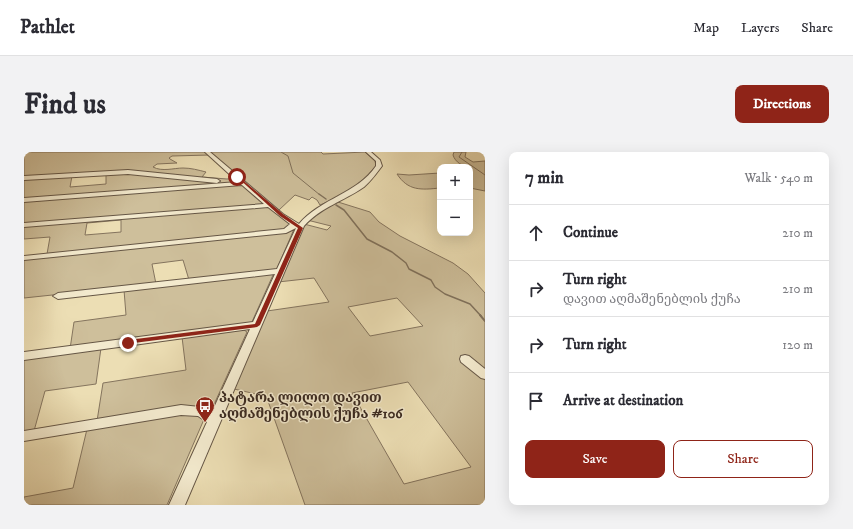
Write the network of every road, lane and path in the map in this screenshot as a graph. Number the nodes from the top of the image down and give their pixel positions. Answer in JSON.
{"nodes":[{"id":1,"x":208,"y":152,"type":"edge"},
{"id":2,"x":368,"y":152,"type":"edge"},
{"id":3,"x":24,"y":178,"type":"edge"},
{"id":4,"x":242,"y":183,"type":"junction"},
{"id":5,"x":24,"y":200,"type":"edge"},
{"id":6,"x":270,"y":204,"type":"junction"},
{"id":7,"x":24,"y":225,"type":"edge"},
{"id":8,"x":297,"y":226,"type":"junction"},
{"id":9,"x":24,"y":258,"type":"edge"},
{"id":10,"x":280,"y":271,"type":"junction"},
{"id":11,"x":58,"y":296,"type":"dead end"},
{"id":12,"x":257,"y":325,"type":"junction"},
{"id":13,"x":24,"y":356,"type":"edge"},
{"id":14,"x":465,"y":359,"type":"dead end"},
{"id":15,"x":485,"y":375,"type":"edge"},
{"id":16,"x":215,"y":421,"type":"junction"},
{"id":17,"x":24,"y":436,"type":"edge"},
{"id":18,"x":177,"y":505,"type":"edge"}],
"edges":[{"from":1,"to":4,"type":"street"},
{"from":2,"to":8,"type":"street"},
{"from":3,"to":4,"type":"street"},
{"from":4,"to":5,"type":"street"},
{"from":4,"to":6,"type":"street"},
{"from":6,"to":7,"type":"street"},
{"from":6,"to":8,"type":"street"},
{"from":8,"to":9,"type":"street"},
{"from":8,"to":10,"type":"street"},
{"from":10,"to":11,"type":"street"},
{"from":10,"to":12,"type":"street"},
{"from":12,"to":13,"type":"street"},
{"from":12,"to":16,"type":"street"},
{"from":14,"to":15,"type":"street"},
{"from":16,"to":17,"type":"street"},
{"from":16,"to":18,"type":"street"}]}
